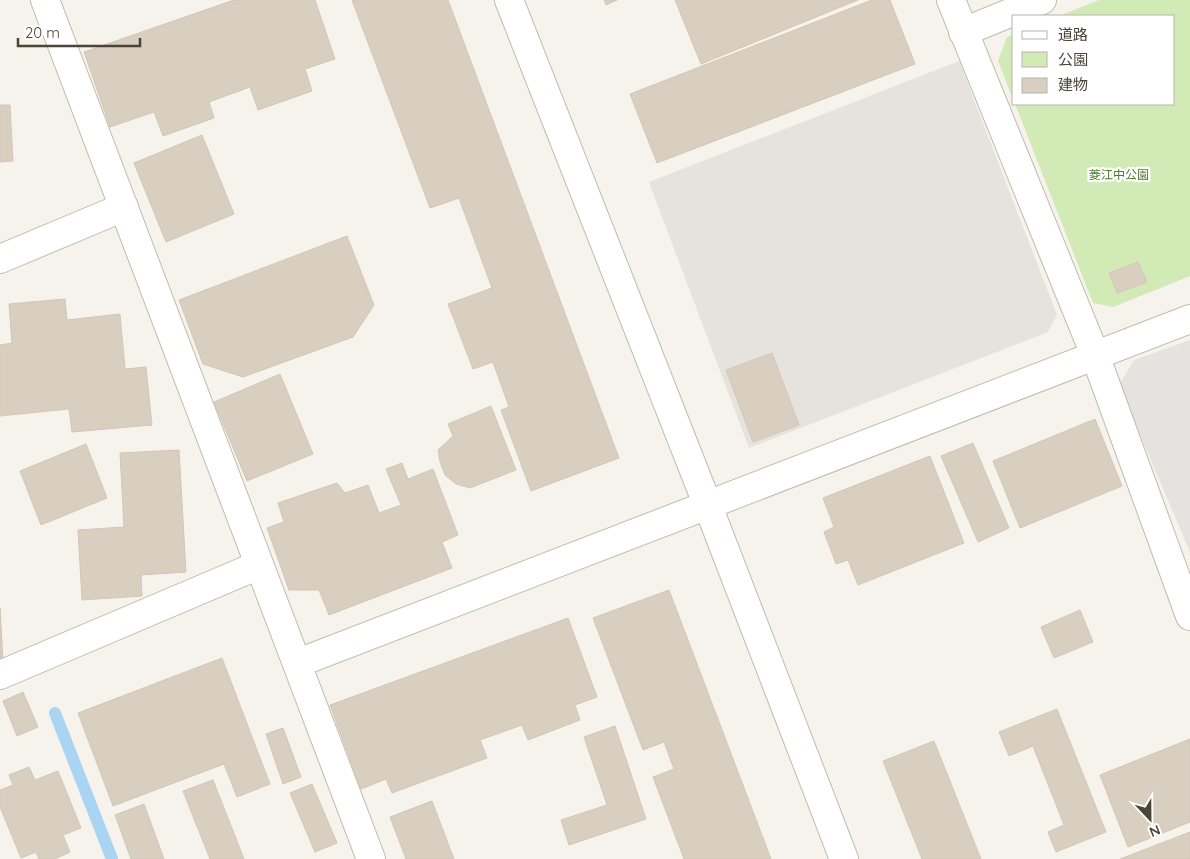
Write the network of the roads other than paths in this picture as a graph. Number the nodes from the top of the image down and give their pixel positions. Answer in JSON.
{"nodes":[{"id":1,"x":45,"y":0,"type":"edge"},
{"id":2,"x":509,"y":0,"type":"edge"},
{"id":3,"x":951,"y":0,"type":"edge"},
{"id":4,"x":1042,"y":0,"type":"edge"},
{"id":5,"x":962,"y":32,"type":"junction"},
{"id":6,"x":124,"y":207,"type":"junction"},
{"id":7,"x":0,"y":259,"type":"edge"},
{"id":8,"x":1190,"y":319,"type":"edge"},
{"id":9,"x":1095,"y":355,"type":"junction"},
{"id":10,"x":708,"y":506,"type":"junction"},
{"id":11,"x":259,"y":565,"type":"junction"},
{"id":12,"x":1190,"y":616,"type":"edge"},
{"id":13,"x":298,"y":663,"type":"junction"},
{"id":14,"x":0,"y":675,"type":"edge"},
{"id":15,"x":371,"y":859,"type":"edge"},
{"id":16,"x":844,"y":859,"type":"edge"}],
"edges":[{"from":1,"to":6,"type":"street"},
{"from":2,"to":10,"type":"street"},
{"from":3,"to":5,"type":"street"},
{"from":4,"to":5,"type":"street"},
{"from":5,"to":9,"type":"street"},
{"from":6,"to":7,"type":"street"},
{"from":6,"to":11,"type":"street"},
{"from":8,"to":9,"type":"street"},
{"from":9,"to":10,"type":"street"},
{"from":9,"to":12,"type":"street"},
{"from":10,"to":13,"type":"street"},
{"from":10,"to":16,"type":"street"},
{"from":11,"to":13,"type":"street"},
{"from":11,"to":14,"type":"street"},
{"from":13,"to":15,"type":"street"}]}
